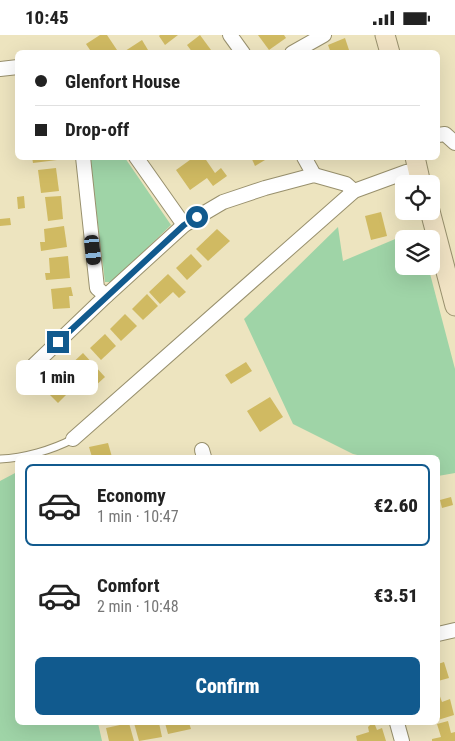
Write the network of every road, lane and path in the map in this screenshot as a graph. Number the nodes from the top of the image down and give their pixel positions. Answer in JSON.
{"nodes":[{"id":1,"x":230,"y":35,"type":"edge"},
{"id":2,"x":324,"y":35,"type":"edge"},
{"id":3,"x":385,"y":35,"type":"edge"},
{"id":4,"x":241,"y":50,"type":"edge"},
{"id":5,"x":297,"y":50,"type":"edge"},
{"id":6,"x":389,"y":50,"type":"edge"},
{"id":7,"x":15,"y":67,"type":"edge"},
{"id":8,"x":0,"y":69,"type":"edge"},
{"id":9,"x":440,"y":135,"type":"edge"},
{"id":10,"x":455,"y":143,"type":"edge"},
{"id":11,"x":83,"y":160,"type":"edge"},
{"id":12,"x":138,"y":160,"type":"edge"},
{"id":13,"x":306,"y":160,"type":"edge"},
{"id":14,"x":418,"y":171,"type":"edge"},
{"id":15,"x":314,"y":175,"type":"junction"},
{"id":16,"x":354,"y":191,"type":"junction"},
{"id":17,"x":432,"y":220,"type":"edge"},
{"id":18,"x":184,"y":225,"type":"junction"},
{"id":19,"x":106,"y":296,"type":"junction"},
{"id":20,"x":455,"y":306,"type":"edge"},
{"id":21,"x":34,"y":365,"type":"dead end"},
{"id":22,"x":73,"y":439,"type":"joint"},
{"id":23,"x":26,"y":455,"type":"edge"},
{"id":24,"x":15,"y":458,"type":"edge"},
{"id":25,"x":0,"y":459,"type":"edge"},
{"id":26,"x":455,"y":630,"type":"edge"},
{"id":27,"x":440,"y":634,"type":"edge"},
{"id":28,"x":398,"y":725,"type":"edge"},
{"id":29,"x":402,"y":741,"type":"edge"}],
"edges":[{"from":1,"to":4,"type":"street"},
{"from":2,"to":5,"type":"street"},
{"from":3,"to":6,"type":"main road"},
{"from":7,"to":8,"type":"street"},
{"from":9,"to":10,"type":"street"},
{"from":11,"to":19,"type":"street"},
{"from":12,"to":18,"type":"street"},
{"from":13,"to":15,"type":"street"},
{"from":14,"to":16,"type":"street"},
{"from":15,"to":16,"type":"street"},
{"from":15,"to":18,"type":"street"},
{"from":16,"to":22,"type":"street"},
{"from":17,"to":20,"type":"main road"},
{"from":18,"to":19,"type":"street"},
{"from":19,"to":21,"type":"street"},
{"from":22,"to":23,"type":"lane"},
{"from":24,"to":25,"type":"lane"},
{"from":26,"to":27,"type":"street"},
{"from":28,"to":29,"type":"street"}]}
